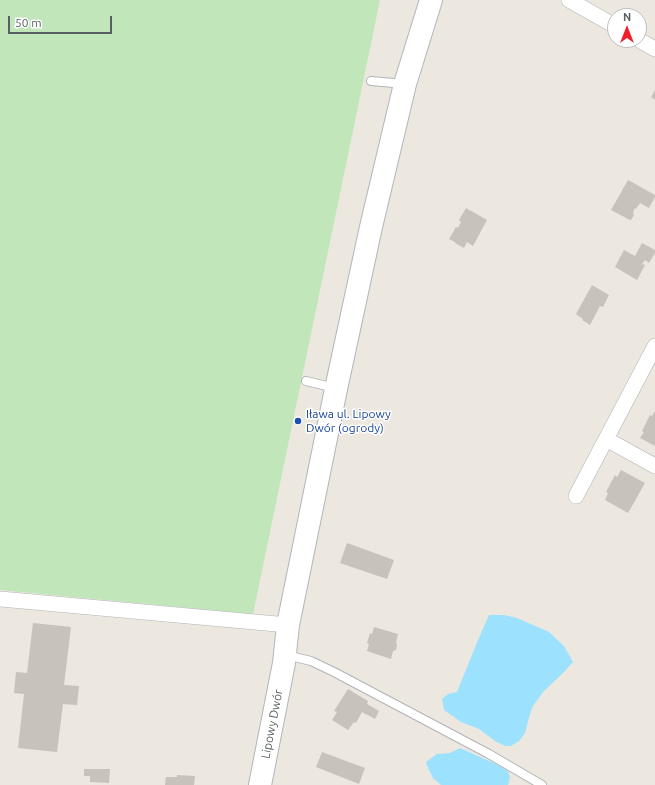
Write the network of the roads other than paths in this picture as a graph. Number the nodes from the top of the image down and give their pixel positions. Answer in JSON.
{"nodes":[{"id":1,"x":431,"y":0,"type":"edge"},
{"id":2,"x":569,"y":0,"type":"edge"},
{"id":3,"x":607,"y":21,"type":"edge"},
{"id":4,"x":371,"y":81,"type":"dead end"},
{"id":5,"x":405,"y":84,"type":"junction"},
{"id":6,"x":655,"y":346,"type":"edge"},
{"id":7,"x":306,"y":381,"type":"dead end"},
{"id":8,"x":336,"y":388,"type":"junction"},
{"id":9,"x":606,"y":439,"type":"junction"},
{"id":10,"x":655,"y":466,"type":"edge"},
{"id":11,"x":576,"y":496,"type":"dead end"},
{"id":12,"x":0,"y":599,"type":"edge"},
{"id":13,"x":288,"y":625,"type":"junction"},
{"id":14,"x":284,"y":659,"type":"junction"},
{"id":15,"x":260,"y":785,"type":"edge"},
{"id":16,"x":542,"y":785,"type":"edge"}],
"edges":[{"from":1,"to":5,"type":"street","name":"Lipowy Dwór"},
{"from":2,"to":3,"type":"street"},
{"from":4,"to":5,"type":"lane"},
{"from":5,"to":8,"type":"street","name":"Lipowy Dwór"},
{"from":6,"to":9,"type":"street"},
{"from":7,"to":8,"type":"lane"},
{"from":8,"to":13,"type":"street","name":"Lipowy Dwór"},
{"from":9,"to":10,"type":"street"},
{"from":9,"to":11,"type":"street"},
{"from":12,"to":13,"type":"street"},
{"from":13,"to":14,"type":"street","name":"Lipowy Dwór"},
{"from":14,"to":15,"type":"street","name":"Lipowy Dwór"},
{"from":14,"to":16,"type":"lane"}]}
